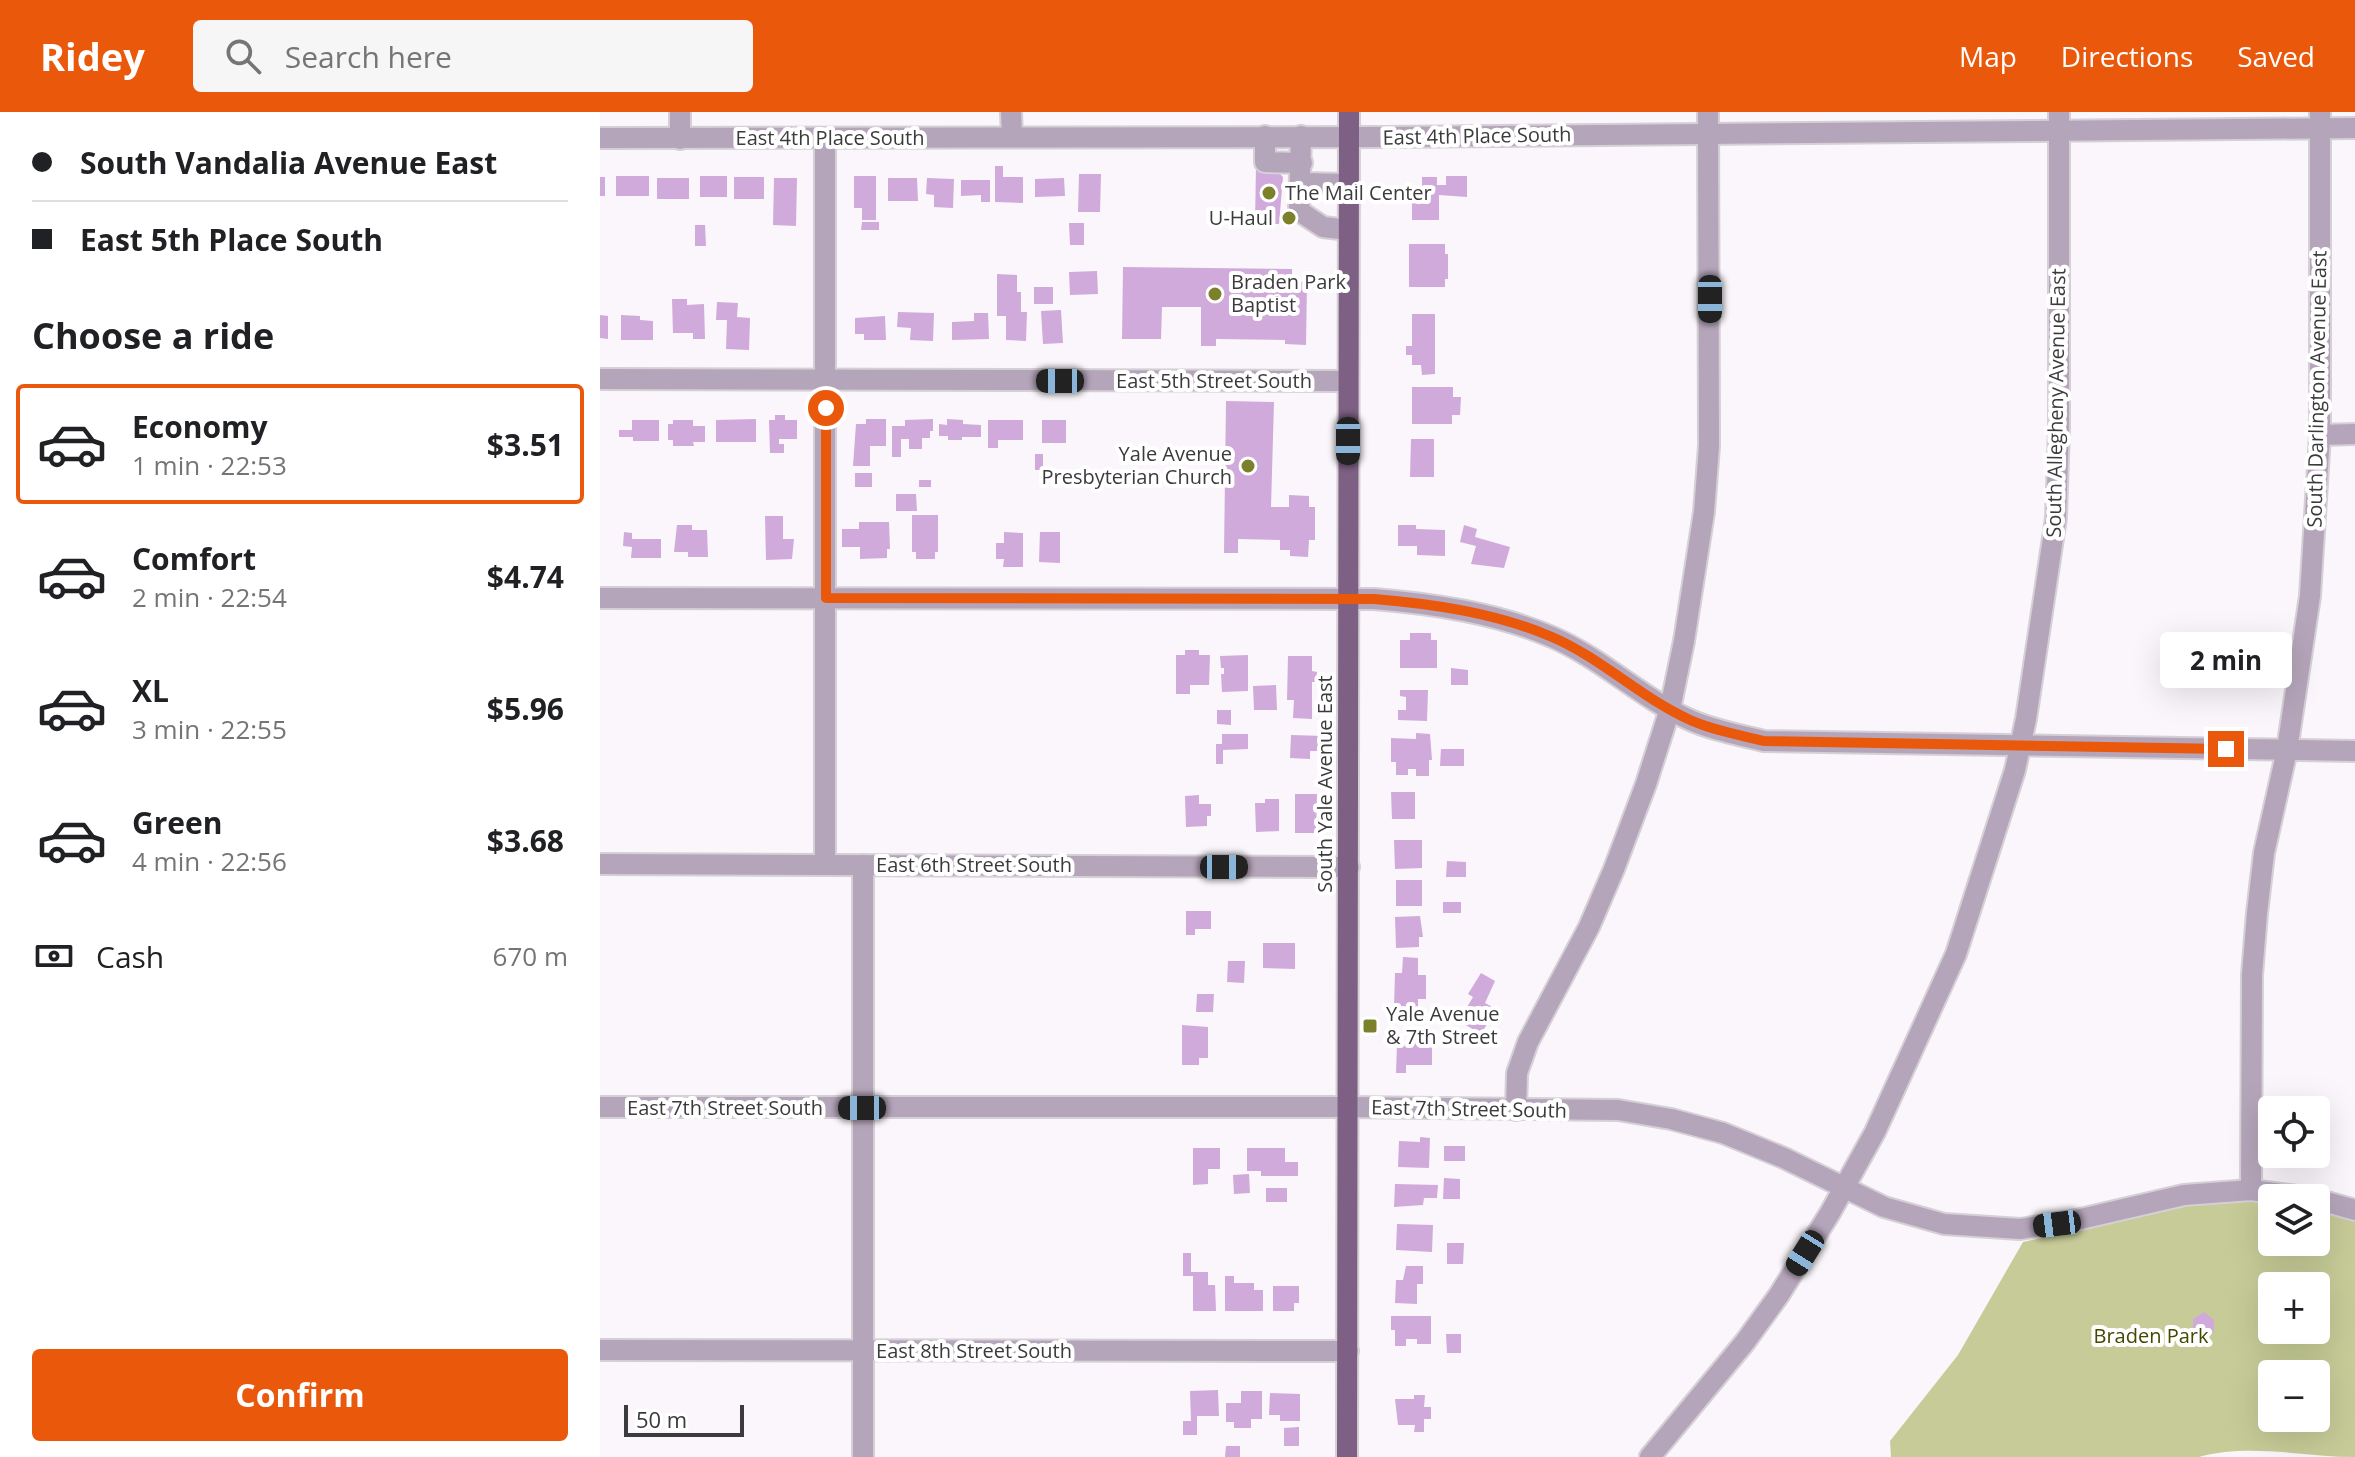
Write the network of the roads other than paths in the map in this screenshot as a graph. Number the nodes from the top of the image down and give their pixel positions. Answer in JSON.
{"nodes":[{"id":1,"x":680,"y":112,"type":"edge"},
{"id":2,"x":1011,"y":112,"type":"edge"},
{"id":3,"x":1349,"y":112,"type":"edge"},
{"id":4,"x":2320,"y":120,"type":"edge"},
{"id":5,"x":2060,"y":121,"type":"edge"},
{"id":6,"x":1709,"y":122,"type":"edge"},
{"id":7,"x":2355,"y":128,"type":"edge"},
{"id":8,"x":1265,"y":136,"type":"junction"},
{"id":9,"x":1301,"y":136,"type":"junction"},
{"id":10,"x":1349,"y":136,"type":"junction"},
{"id":11,"x":1012,"y":137,"type":"junction"},
{"id":12,"x":600,"y":138,"type":"edge"},
{"id":13,"x":825,"y":138,"type":"junction"},
{"id":14,"x":680,"y":139,"type":"junction"},
{"id":15,"x":1301,"y":173,"type":"junction"},
{"id":16,"x":1348,"y":184,"type":"junction"},
{"id":17,"x":1348,"y":230,"type":"junction"},
{"id":18,"x":600,"y":379,"type":"edge"},
{"id":19,"x":826,"y":380,"type":"junction"},
{"id":20,"x":1348,"y":381,"type":"junction"},
{"id":21,"x":2355,"y":434,"type":"edge"},
{"id":22,"x":2320,"y":435,"type":"junction"},
{"id":23,"x":600,"y":598,"type":"edge"},
{"id":24,"x":826,"y":598,"type":"junction"},
{"id":25,"x":1349,"y":599,"type":"junction"},
{"id":26,"x":1670,"y":709,"type":"junction"},
{"id":27,"x":2021,"y":746,"type":"junction"},
{"id":28,"x":2287,"y":750,"type":"junction"},
{"id":29,"x":2355,"y":751,"type":"edge"},
{"id":30,"x":600,"y":864,"type":"edge"},
{"id":31,"x":825,"y":865,"type":"junction"},
{"id":32,"x":863,"y":865,"type":"junction"},
{"id":33,"x":1349,"y":867,"type":"junction"},
{"id":34,"x":600,"y":1107,"type":"edge"},
{"id":35,"x":1347,"y":1107,"type":"junction"},
{"id":36,"x":862,"y":1108,"type":"junction"},
{"id":37,"x":1516,"y":1110,"type":"junction"},
{"id":38,"x":1844,"y":1188,"type":"junction"},
{"id":39,"x":2251,"y":1190,"type":"junction"},
{"id":40,"x":2258,"y":1191,"type":"edge"},
{"id":41,"x":2330,"y":1203,"type":"edge"},
{"id":42,"x":2355,"y":1210,"type":"edge"},
{"id":43,"x":600,"y":1350,"type":"edge"},
{"id":44,"x":863,"y":1351,"type":"junction"},
{"id":45,"x":1348,"y":1351,"type":"junction"},
{"id":46,"x":863,"y":1457,"type":"edge"},
{"id":47,"x":1347,"y":1457,"type":"edge"},
{"id":48,"x":1650,"y":1457,"type":"edge"}],
"edges":[{"from":1,"to":14,"type":"street"},
{"from":2,"to":11,"type":"street"},
{"from":3,"to":10,"type":"main road","name":"South Yale Avenue East"},
{"from":4,"to":5,"type":"street","name":"East 4th Place South"},
{"from":4,"to":7,"type":"street","name":"East 4th Place South"},
{"from":4,"to":22,"type":"street","name":"South Darlington Avenue East"},
{"from":5,"to":6,"type":"street","name":"East 4th Place South"},
{"from":5,"to":27,"type":"street","name":"South Allegheny Avenue East"},
{"from":6,"to":10,"type":"street","name":"East 4th Place South"},
{"from":6,"to":26,"type":"street"},
{"from":8,"to":9,"type":"street","name":"East 4th Place South"},
{"from":8,"to":11,"type":"street","name":"East 4th Place South"},
{"from":8,"to":15,"type":"street"},
{"from":9,"to":10,"type":"street","name":"East 4th Place South"},
{"from":9,"to":15,"type":"street"},
{"from":10,"to":16,"type":"main road","name":"South Yale Avenue East"},
{"from":11,"to":13,"type":"street","name":"East 4th Place South"},
{"from":12,"to":14,"type":"street","name":"East 4th Place South"},
{"from":13,"to":14,"type":"street","name":"East 4th Place South"},
{"from":13,"to":19,"type":"street"},
{"from":15,"to":16,"type":"street"},
{"from":15,"to":17,"type":"street"},
{"from":16,"to":17,"type":"main road","name":"South Yale Avenue East"},
{"from":17,"to":20,"type":"main road","name":"South Yale Avenue East"},
{"from":18,"to":19,"type":"street","name":"East 5th Street South"},
{"from":19,"to":20,"type":"street","name":"East 5th Street South"},
{"from":19,"to":24,"type":"street"},
{"from":20,"to":25,"type":"main road","name":"South Yale Avenue East"},
{"from":21,"to":22,"type":"street"},
{"from":22,"to":28,"type":"street","name":"South Darlington Avenue East"},
{"from":23,"to":24,"type":"street"},
{"from":24,"to":25,"type":"street"},
{"from":24,"to":31,"type":"street"},
{"from":25,"to":26,"type":"street"},
{"from":25,"to":33,"type":"main road","name":"South Yale Avenue East"},
{"from":26,"to":27,"type":"street"},
{"from":26,"to":37,"type":"street"},
{"from":27,"to":28,"type":"street"},
{"from":27,"to":38,"type":"street","name":"South Allegheny Avenue East"},
{"from":28,"to":29,"type":"street"},
{"from":28,"to":39,"type":"street","name":"South Darlington Avenue East"},
{"from":30,"to":31,"type":"street","name":"East 6th Street South"},
{"from":31,"to":32,"type":"street","name":"East 6th Street South"},
{"from":32,"to":33,"type":"street","name":"East 6th Street South"},
{"from":32,"to":36,"type":"street"},
{"from":33,"to":35,"type":"main road","name":"South Yale Avenue East"},
{"from":34,"to":36,"type":"street","name":"East 7th Street South"},
{"from":35,"to":36,"type":"street","name":"East 7th Street South"},
{"from":35,"to":37,"type":"street","name":"East 7th Street South"},
{"from":35,"to":45,"type":"main road","name":"South Yale Avenue East"},
{"from":36,"to":44,"type":"street"},
{"from":37,"to":38,"type":"street","name":"East 7th Street South"},
{"from":38,"to":39,"type":"street","name":"East 7th Street South"},
{"from":38,"to":48,"type":"street","name":"South Allegheny Avenue East"},
{"from":39,"to":40,"type":"street","name":"East 7th Street South"},
{"from":41,"to":42,"type":"street","name":"East 7th Street South"},
{"from":43,"to":44,"type":"street","name":"East 8th Street South"},
{"from":44,"to":45,"type":"street","name":"East 8th Street South"},
{"from":44,"to":46,"type":"street"},
{"from":45,"to":47,"type":"main road","name":"South Yale Avenue East"}]}
